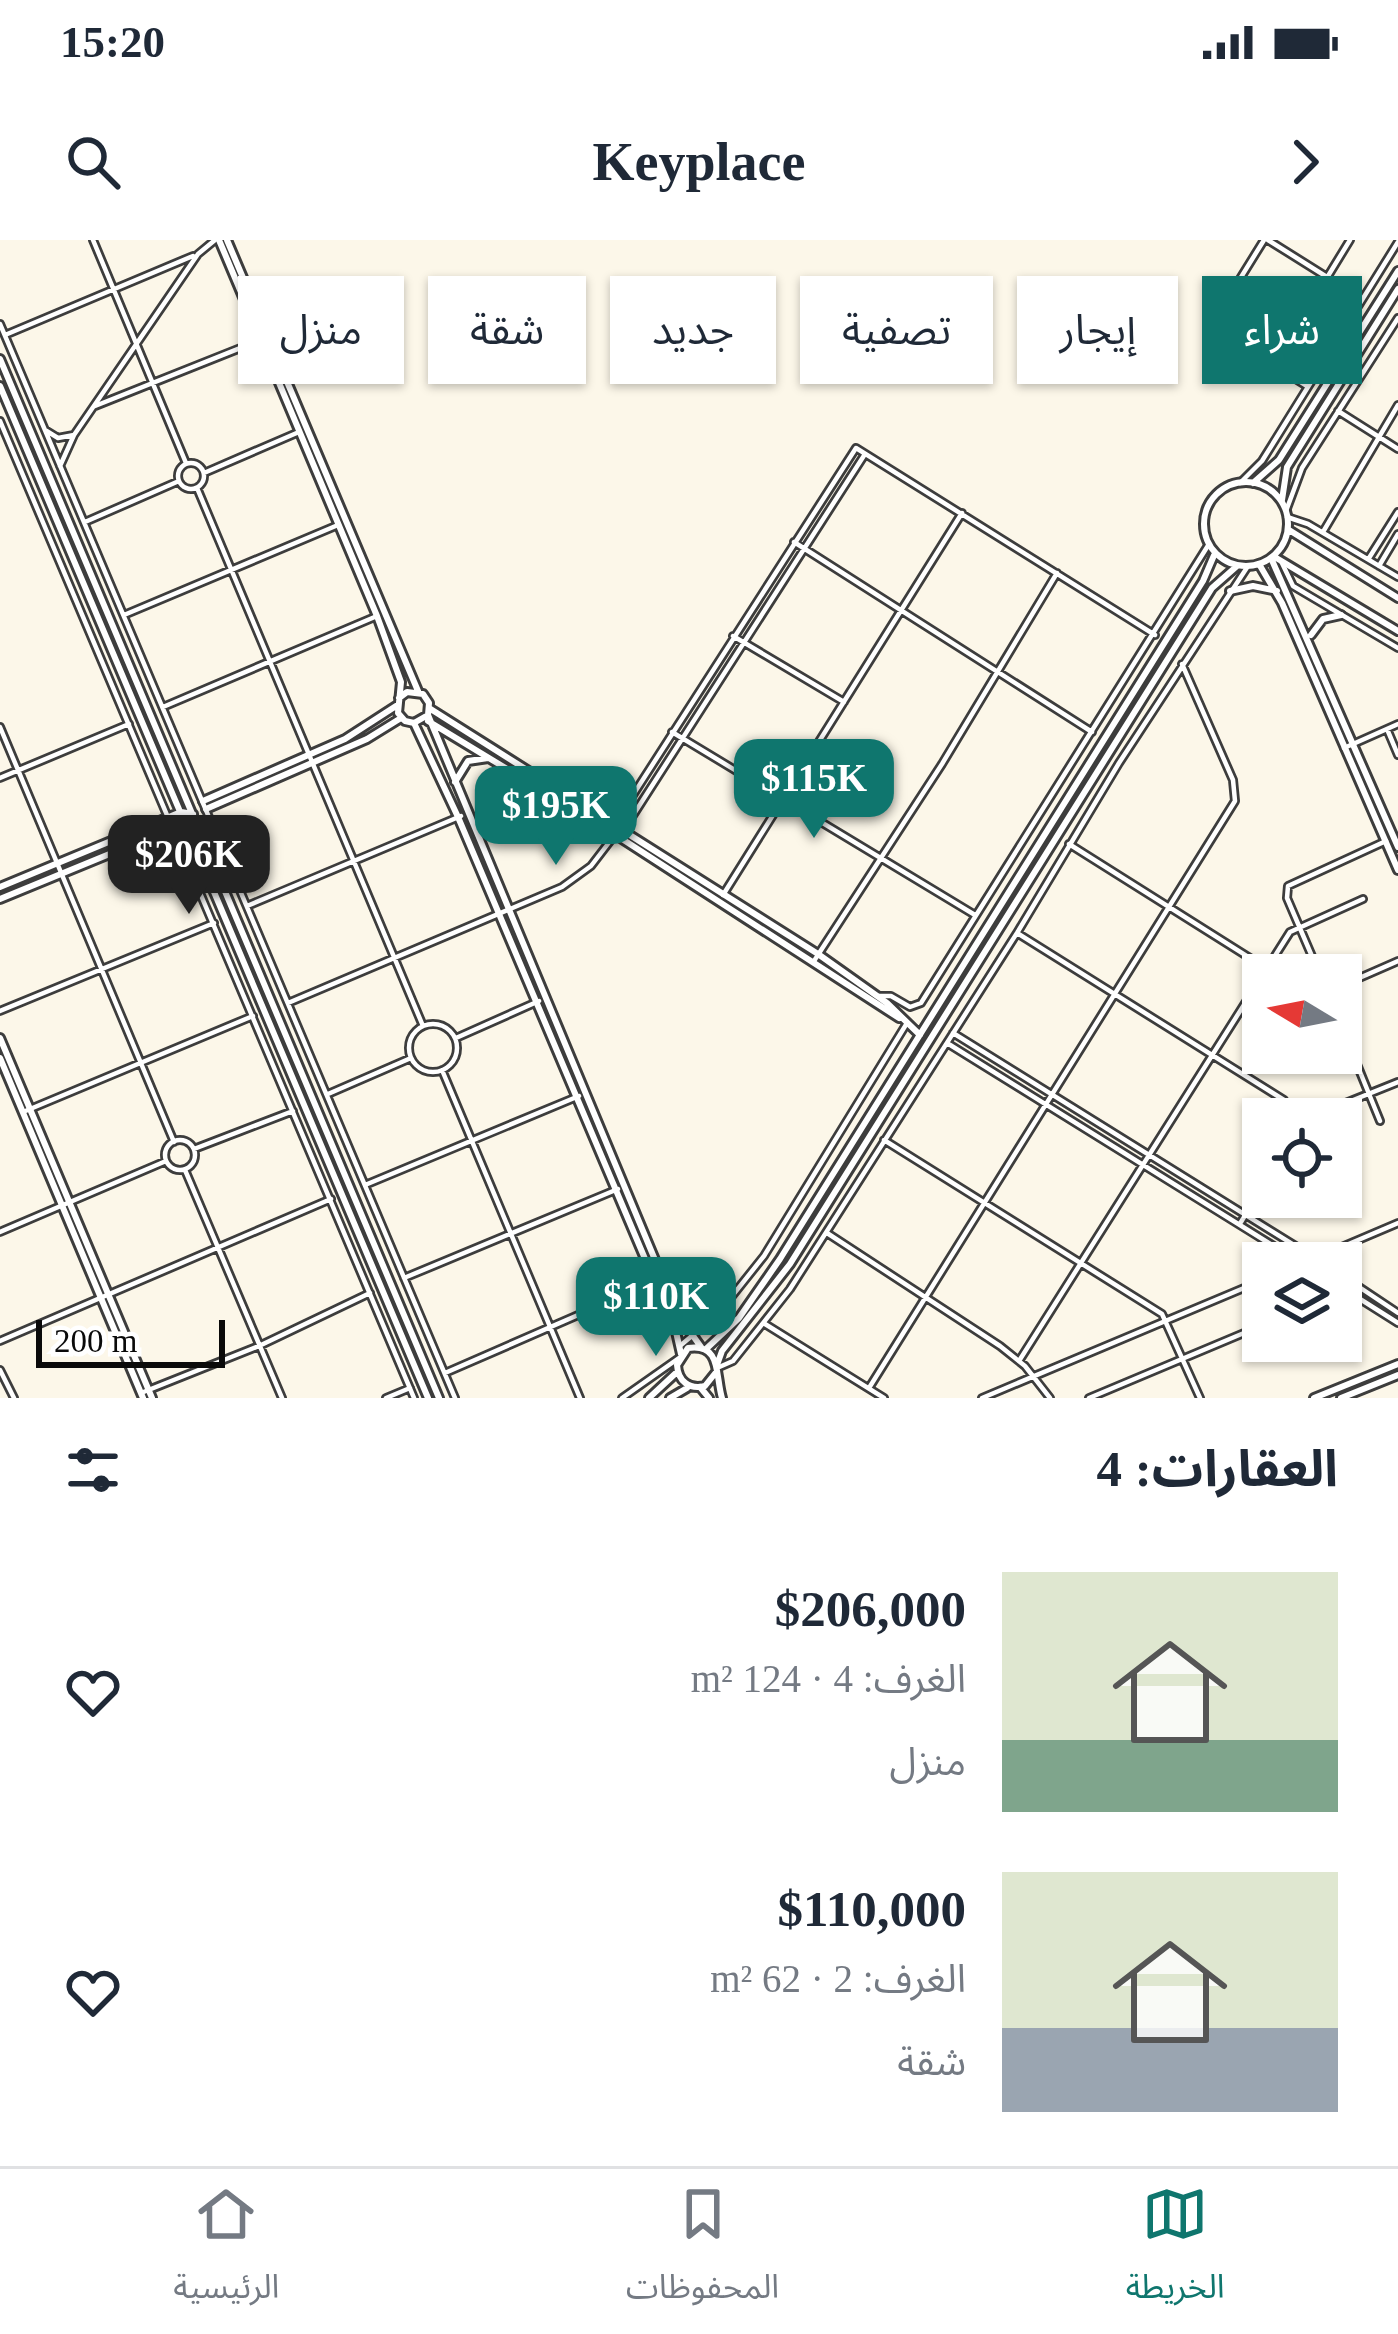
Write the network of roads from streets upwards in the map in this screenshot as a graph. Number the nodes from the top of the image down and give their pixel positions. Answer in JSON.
{"nodes":[{"id":1,"x":93,"y":240,"type":"edge"},
{"id":2,"x":220,"y":240,"type":"edge"},
{"id":3,"x":1266,"y":240,"type":"edge"},
{"id":4,"x":1348,"y":241,"type":"edge"},
{"id":5,"x":1398,"y":242,"type":"edge"},
{"id":6,"x":198,"y":254,"type":"junction"},
{"id":7,"x":1398,"y":271,"type":"edge"},
{"id":8,"x":1242,"y":276,"type":"edge"},
{"id":9,"x":1326,"y":276,"type":"edge"},
{"id":10,"x":1329,"y":276,"type":"edge"},
{"id":11,"x":238,"y":279,"type":"edge"},
{"id":12,"x":1398,"y":289,"type":"edge"},
{"id":13,"x":114,"y":290,"type":"junction"},
{"id":14,"x":1362,"y":298,"type":"edge"},
{"id":15,"x":1397,"y":322,"type":"edge"},
{"id":16,"x":0,"y":324,"type":"edge"},
{"id":17,"x":4,"y":335,"type":"junction"},
{"id":18,"x":136,"y":344,"type":"junction"},
{"id":19,"x":238,"y":349,"type":"edge"},
{"id":20,"x":0,"y":359,"type":"edge"},
{"id":21,"x":152,"y":383,"type":"junction"},
{"id":22,"x":282,"y":384,"type":"edge"},
{"id":23,"x":285,"y":384,"type":"edge"},
{"id":24,"x":1304,"y":384,"type":"edge"},
{"id":25,"x":0,"y":386,"type":"edge"},
{"id":26,"x":1308,"y":386,"type":"joint"},
{"id":27,"x":1398,"y":405,"type":"edge"},
{"id":28,"x":94,"y":406,"type":"junction"},
{"id":29,"x":1338,"y":411,"type":"junction"},
{"id":30,"x":0,"y":421,"type":"edge"},
{"id":31,"x":44,"y":429,"type":"junction"},
{"id":32,"x":299,"y":432,"type":"junction"},
{"id":33,"x":74,"y":435,"type":"junction"},
{"id":34,"x":1378,"y":436,"type":"junction"},
{"id":35,"x":9,"y":442,"type":"junction"},
{"id":36,"x":0,"y":446,"type":"edge"},
{"id":37,"x":1398,"y":449,"type":"edge"},
{"id":38,"x":865,"y":454,"type":"junction"},
{"id":39,"x":186,"y":463,"type":"junction"},
{"id":40,"x":59,"y":466,"type":"junction"},
{"id":41,"x":205,"y":473,"type":"junction"},
{"id":42,"x":179,"y":481,"type":"junction"},
{"id":43,"x":1240,"y":483,"type":"junction"},
{"id":44,"x":1253,"y":483,"type":"junction"},
{"id":45,"x":197,"y":488,"type":"junction"},
{"id":46,"x":1285,"y":511,"type":"junction"},
{"id":47,"x":1398,"y":512,"type":"edge"},
{"id":48,"x":962,"y":513,"type":"junction"},
{"id":49,"x":84,"y":522,"type":"junction"},
{"id":50,"x":338,"y":525,"type":"junction"},
{"id":51,"x":1288,"y":528,"type":"junction"},
{"id":52,"x":1322,"y":532,"type":"junction"},
{"id":53,"x":1398,"y":534,"type":"edge"},
{"id":54,"x":794,"y":542,"type":"junction"},
{"id":55,"x":1209,"y":544,"type":"junction"},
{"id":56,"x":802,"y":547,"type":"junction"},
{"id":57,"x":1215,"y":553,"type":"junction"},
{"id":58,"x":1275,"y":559,"type":"junction"},
{"id":59,"x":1368,"y":560,"type":"junction"},
{"id":60,"x":1259,"y":564,"type":"junction"},
{"id":61,"x":1237,"y":566,"type":"junction"},
{"id":62,"x":1248,"y":566,"type":"junction"},
{"id":63,"x":1379,"y":566,"type":"junction"},
{"id":64,"x":231,"y":568,"type":"junction"},
{"id":65,"x":1057,"y":573,"type":"junction"},
{"id":66,"x":1398,"y":577,"type":"edge"},
{"id":67,"x":1230,"y":591,"type":"junction"},
{"id":68,"x":1277,"y":591,"type":"junction"},
{"id":69,"x":1398,"y":598,"type":"edge"},
{"id":70,"x":900,"y":613,"type":"junction"},
{"id":71,"x":124,"y":615,"type":"junction"},
{"id":72,"x":1341,"y":615,"type":"junction"},
{"id":73,"x":376,"y":616,"type":"junction"},
{"id":74,"x":1398,"y":631,"type":"edge"},
{"id":75,"x":1155,"y":635,"type":"junction"},
{"id":76,"x":733,"y":636,"type":"junction"},
{"id":77,"x":1310,"y":638,"type":"junction"},
{"id":78,"x":743,"y":641,"type":"junction"},
{"id":79,"x":1398,"y":648,"type":"edge"},
{"id":80,"x":270,"y":662,"type":"junction"},
{"id":81,"x":1182,"y":664,"type":"junction"},
{"id":82,"x":997,"y":673,"type":"junction"},
{"id":83,"x":418,"y":692,"type":"junction"},
{"id":84,"x":398,"y":701,"type":"junction"},
{"id":85,"x":844,"y":702,"type":"junction"},
{"id":86,"x":163,"y":707,"type":"junction"},
{"id":87,"x":427,"y":716,"type":"junction"},
{"id":88,"x":400,"y":718,"type":"junction"},
{"id":89,"x":414,"y":723,"type":"junction"},
{"id":90,"x":129,"y":724,"type":"junction"},
{"id":91,"x":1398,"y":724,"type":"edge"},
{"id":92,"x":0,"y":727,"type":"edge"},
{"id":93,"x":1387,"y":729,"type":"junction"},
{"id":94,"x":672,"y":731,"type":"junction"},
{"id":95,"x":1092,"y":732,"type":"junction"},
{"id":96,"x":683,"y":738,"type":"junction"},
{"id":97,"x":1355,"y":742,"type":"junction"},
{"id":98,"x":1344,"y":748,"type":"junction"},
{"id":99,"x":1398,"y":755,"type":"edge"},
{"id":100,"x":312,"y":759,"type":"junction"},
{"id":101,"x":504,"y":765,"type":"junction"},
{"id":102,"x":18,"y":770,"type":"junction"},
{"id":103,"x":0,"y":778,"type":"edge"},
{"id":104,"x":457,"y":791,"type":"junction"},
{"id":105,"x":783,"y":799,"type":"junction"},
{"id":106,"x":205,"y":805,"type":"junction"},
{"id":107,"x":181,"y":812,"type":"junction"},
{"id":108,"x":193,"y":814,"type":"junction"},
{"id":109,"x":462,"y":816,"type":"junction"},
{"id":110,"x":169,"y":817,"type":"junction"},
{"id":111,"x":185,"y":823,"type":"junction"},
{"id":112,"x":173,"y":828,"type":"junction"},
{"id":113,"x":617,"y":830,"type":"junction"},
{"id":114,"x":1386,"y":841,"type":"junction"},
{"id":115,"x":1069,"y":844,"type":"junction"},
{"id":116,"x":1398,"y":847,"type":"edge"},
{"id":117,"x":880,"y":858,"type":"junction"},
{"id":118,"x":355,"y":862,"type":"junction"},
{"id":119,"x":57,"y":863,"type":"junction"},
{"id":120,"x":1398,"y":870,"type":"edge"},
{"id":121,"x":61,"y":874,"type":"junction"},
{"id":122,"x":0,"y":887,"type":"edge"},
{"id":123,"x":722,"y":898,"type":"junction"},
{"id":124,"x":0,"y":899,"type":"edge"},
{"id":125,"x":1364,"y":899,"type":"dead end"},
{"id":126,"x":248,"y":906,"type":"junction"},
{"id":127,"x":1167,"y":907,"type":"junction"},
{"id":128,"x":502,"y":910,"type":"junction"},
{"id":129,"x":977,"y":916,"type":"junction"},
{"id":130,"x":214,"y":923,"type":"junction"},
{"id":131,"x":1300,"y":927,"type":"junction"},
{"id":132,"x":1017,"y":933,"type":"junction"},
{"id":133,"x":1243,"y":954,"type":"edge"},
{"id":134,"x":1275,"y":954,"type":"edge"},
{"id":135,"x":1311,"y":954,"type":"edge"},
{"id":136,"x":394,"y":956,"type":"junction"},
{"id":137,"x":816,"y":958,"type":"junction"},
{"id":138,"x":1398,"y":961,"type":"edge"},
{"id":139,"x":101,"y":968,"type":"junction"},
{"id":140,"x":1362,"y":977,"type":"edge"},
{"id":141,"x":1113,"y":994,"type":"junction"},
{"id":142,"x":878,"y":996,"type":"junction"},
{"id":143,"x":540,"y":1001,"type":"junction"},
{"id":144,"x":288,"y":1003,"type":"junction"},
{"id":145,"x":1242,"y":1004,"type":"edge"},
{"id":146,"x":0,"y":1011,"type":"edge"},
{"id":147,"x":253,"y":1016,"type":"junction"},
{"id":148,"x":907,"y":1023,"type":"junction"},
{"id":149,"x":423,"y":1026,"type":"junction"},
{"id":150,"x":953,"y":1033,"type":"junction"},
{"id":151,"x":921,"y":1035,"type":"junction"},
{"id":152,"x":0,"y":1038,"type":"edge"},
{"id":153,"x":455,"y":1039,"type":"junction"},
{"id":154,"x":947,"y":1043,"type":"junction"},
{"id":155,"x":1210,"y":1054,"type":"junction"},
{"id":156,"x":0,"y":1058,"type":"edge"},
{"id":157,"x":411,"y":1058,"type":"junction"},
{"id":158,"x":141,"y":1064,"type":"junction"},
{"id":159,"x":442,"y":1070,"type":"junction"},
{"id":160,"x":1362,"y":1074,"type":"edge"},
{"id":161,"x":1398,"y":1082,"type":"edge"},
{"id":162,"x":1052,"y":1093,"type":"junction"},
{"id":163,"x":1370,"y":1093,"type":"junction"},
{"id":164,"x":327,"y":1095,"type":"junction"},
{"id":165,"x":580,"y":1095,"type":"junction"},
{"id":166,"x":1281,"y":1098,"type":"edge"},
{"id":167,"x":1358,"y":1098,"type":"edge"},
{"id":168,"x":1046,"y":1103,"type":"junction"},
{"id":169,"x":26,"y":1111,"type":"junction"},
{"id":170,"x":293,"y":1111,"type":"junction"},
{"id":171,"x":1380,"y":1120,"type":"dead end"},
{"id":172,"x":884,"y":1140,"type":"junction"},
{"id":173,"x":471,"y":1141,"type":"junction"},
{"id":174,"x":174,"y":1142,"type":"junction"},
{"id":175,"x":194,"y":1149,"type":"junction"},
{"id":176,"x":1150,"y":1152,"type":"junction"},
{"id":177,"x":166,"y":1161,"type":"junction"},
{"id":178,"x":1143,"y":1163,"type":"junction"},
{"id":179,"x":185,"y":1170,"type":"junction"},
{"id":180,"x":365,"y":1185,"type":"junction"},
{"id":181,"x":619,"y":1188,"type":"junction"},
{"id":182,"x":331,"y":1199,"type":"junction"},
{"id":183,"x":65,"y":1202,"type":"junction"},
{"id":184,"x":984,"y":1203,"type":"junction"},
{"id":185,"x":1242,"y":1210,"type":"edge"},
{"id":186,"x":1244,"y":1218,"type":"edge"},
{"id":187,"x":1255,"y":1218,"type":"edge"},
{"id":188,"x":1398,"y":1223,"type":"edge"},
{"id":189,"x":1240,"y":1224,"type":"junction"},
{"id":190,"x":0,"y":1232,"type":"edge"},
{"id":191,"x":510,"y":1234,"type":"junction"},
{"id":192,"x":827,"y":1234,"type":"junction"},
{"id":193,"x":1269,"y":1242,"type":"edge"},
{"id":194,"x":1291,"y":1242,"type":"edge"},
{"id":195,"x":1353,"y":1242,"type":"edge"},
{"id":196,"x":219,"y":1249,"type":"junction"},
{"id":197,"x":1081,"y":1264,"type":"junction"},
{"id":198,"x":404,"y":1278,"type":"junction"},
{"id":199,"x":654,"y":1282,"type":"junction"},
{"id":200,"x":1242,"y":1289,"type":"edge"},
{"id":201,"x":1362,"y":1289,"type":"edge"},
{"id":202,"x":370,"y":1293,"type":"junction"},
{"id":203,"x":105,"y":1297,"type":"junction"},
{"id":204,"x":927,"y":1299,"type":"junction"},
{"id":205,"x":1362,"y":1301,"type":"edge"},
{"id":206,"x":1398,"y":1313,"type":"edge"},
{"id":207,"x":1167,"y":1320,"type":"junction"},
{"id":208,"x":1398,"y":1323,"type":"edge"},
{"id":209,"x":764,"y":1324,"type":"junction"},
{"id":210,"x":551,"y":1327,"type":"junction"},
{"id":211,"x":1242,"y":1334,"type":"edge"},
{"id":212,"x":692,"y":1337,"type":"junction"},
{"id":213,"x":0,"y":1342,"type":"edge"},
{"id":214,"x":260,"y":1346,"type":"junction"},
{"id":215,"x":704,"y":1348,"type":"junction"},
{"id":216,"x":680,"y":1353,"type":"junction"},
{"id":217,"x":1184,"y":1359,"type":"junction"},
{"id":218,"x":1019,"y":1361,"type":"junction"},
{"id":219,"x":1398,"y":1364,"type":"edge"},
{"id":220,"x":717,"y":1368,"type":"junction"},
{"id":221,"x":0,"y":1370,"type":"edge"},
{"id":222,"x":677,"y":1372,"type":"junction"},
{"id":223,"x":444,"y":1373,"type":"junction"},
{"id":224,"x":1398,"y":1375,"type":"edge"},
{"id":225,"x":1034,"y":1376,"type":"junction"},
{"id":226,"x":696,"y":1387,"type":"junction"},
{"id":227,"x":410,"y":1388,"type":"junction"},
{"id":228,"x":869,"y":1388,"type":"junction"},
{"id":229,"x":146,"y":1395,"type":"edge"},
{"id":230,"x":694,"y":1397,"type":"edge"},
{"id":231,"x":14,"y":1398,"type":"edge"},
{"id":232,"x":281,"y":1398,"type":"edge"},
{"id":233,"x":386,"y":1398,"type":"edge"},
{"id":234,"x":414,"y":1398,"type":"edge"},
{"id":235,"x":428,"y":1398,"type":"edge"},
{"id":236,"x":439,"y":1398,"type":"edge"},
{"id":237,"x":455,"y":1398,"type":"edge"},
{"id":238,"x":580,"y":1398,"type":"edge"},
{"id":239,"x":622,"y":1398,"type":"edge"},
{"id":240,"x":649,"y":1398,"type":"edge"},
{"id":241,"x":670,"y":1398,"type":"edge"},
{"id":242,"x":709,"y":1398,"type":"edge"},
{"id":243,"x":722,"y":1398,"type":"edge"},
{"id":244,"x":884,"y":1398,"type":"edge"},
{"id":245,"x":982,"y":1398,"type":"edge"},
{"id":246,"x":1050,"y":1398,"type":"edge"},
{"id":247,"x":1089,"y":1398,"type":"edge"},
{"id":248,"x":1201,"y":1398,"type":"edge"},
{"id":249,"x":1314,"y":1398,"type":"edge"},
{"id":250,"x":1341,"y":1398,"type":"edge"}],
"edges":[{"from":1,"to":13,"type":"street"},
{"from":2,"to":6,"type":"street"},
{"from":2,"to":11,"type":"street"},
{"from":3,"to":8,"type":"street"},
{"from":3,"to":9,"type":"street"},
{"from":4,"to":10,"type":"street"},
{"from":5,"to":14,"type":"street"},
{"from":6,"to":13,"type":"street"},
{"from":6,"to":18,"type":"street"},
{"from":7,"to":44,"type":"street"},
{"from":12,"to":46,"type":"street"},
{"from":13,"to":17,"type":"street"},
{"from":13,"to":18,"type":"street"},
{"from":15,"to":29,"type":"street"},
{"from":16,"to":17,"type":"street"},
{"from":17,"to":31,"type":"street"},
{"from":18,"to":21,"type":"street"},
{"from":18,"to":28,"type":"street"},
{"from":19,"to":21,"type":"street"},
{"from":20,"to":108,"type":"street"},
{"from":21,"to":28,"type":"street"},
{"from":21,"to":39,"type":"street"},
{"from":22,"to":32,"type":"street"},
{"from":23,"to":83,"type":"street"},
{"from":24,"to":26,"type":"street"},
{"from":25,"to":107,"type":"street"},
{"from":26,"to":43,"type":"street"},
{"from":27,"to":34,"type":"street"},
{"from":28,"to":33,"type":"street"},
{"from":29,"to":34,"type":"street"},
{"from":29,"to":46,"type":"street"},
{"from":30,"to":35,"type":"street"},
{"from":31,"to":33,"type":"street"},
{"from":31,"to":40,"type":"street"},
{"from":32,"to":41,"type":"street"},
{"from":32,"to":50,"type":"street"},
{"from":33,"to":40,"type":"street"},
{"from":34,"to":37,"type":"street"},
{"from":34,"to":52,"type":"street"},
{"from":35,"to":36,"type":"street"},
{"from":35,"to":90,"type":"street"},
{"from":38,"to":48,"type":"street"},
{"from":38,"to":54,"type":"street"},
{"from":38,"to":56,"type":"street"},
{"from":39,"to":41,"type":"street"},
{"from":39,"to":42,"type":"street"},
{"from":40,"to":49,"type":"street"},
{"from":41,"to":45,"type":"street"},
{"from":42,"to":45,"type":"street"},
{"from":42,"to":49,"type":"street"},
{"from":43,"to":44,"type":"street"},
{"from":43,"to":55,"type":"street"},
{"from":44,"to":46,"type":"street"},
{"from":45,"to":64,"type":"street"},
{"from":46,"to":51,"type":"street"},
{"from":46,"to":52,"type":"street"},
{"from":47,"to":59,"type":"street"},
{"from":48,"to":65,"type":"street"},
{"from":48,"to":70,"type":"street"},
{"from":49,"to":71,"type":"street"},
{"from":50,"to":64,"type":"street"},
{"from":50,"to":73,"type":"street"},
{"from":51,"to":58,"type":"street"},
{"from":51,"to":69,"type":"street"},
{"from":52,"to":59,"type":"street"},
{"from":53,"to":63,"type":"street"},
{"from":54,"to":56,"type":"street"},
{"from":54,"to":76,"type":"street"},
{"from":55,"to":57,"type":"street"},
{"from":55,"to":75,"type":"street"},
{"from":56,"to":70,"type":"street"},
{"from":56,"to":78,"type":"street"},
{"from":57,"to":61,"type":"street"},
{"from":57,"to":151,"type":"street"},
{"from":58,"to":60,"type":"street"},
{"from":58,"to":72,"type":"street"},
{"from":58,"to":74,"type":"street"},
{"from":58,"to":77,"type":"street"},
{"from":59,"to":63,"type":"street"},
{"from":60,"to":62,"type":"street"},
{"from":60,"to":68,"type":"street"},
{"from":61,"to":62,"type":"street"},
{"from":61,"to":220,"type":"street"},
{"from":62,"to":67,"type":"street"},
{"from":63,"to":66,"type":"street"},
{"from":64,"to":71,"type":"street"},
{"from":64,"to":80,"type":"street"},
{"from":65,"to":75,"type":"street"},
{"from":65,"to":82,"type":"street"},
{"from":67,"to":68,"type":"street"},
{"from":67,"to":81,"type":"street"},
{"from":68,"to":98,"type":"street"},
{"from":70,"to":82,"type":"street"},
{"from":70,"to":85,"type":"street"},
{"from":71,"to":86,"type":"street"},
{"from":72,"to":77,"type":"street"},
{"from":72,"to":79,"type":"street"},
{"from":73,"to":80,"type":"street"},
{"from":73,"to":84,"type":"street"},
{"from":75,"to":95,"type":"street"},
{"from":76,"to":78,"type":"street"},
{"from":76,"to":94,"type":"street"},
{"from":77,"to":97,"type":"street"},
{"from":78,"to":85,"type":"street"},
{"from":78,"to":96,"type":"street"},
{"from":80,"to":86,"type":"street"},
{"from":80,"to":100,"type":"street"},
{"from":81,"to":115,"type":"street"},
{"from":81,"to":127,"type":"street"},
{"from":82,"to":95,"type":"street"},
{"from":82,"to":117,"type":"street"},
{"from":83,"to":84,"type":"street"},
{"from":83,"to":87,"type":"street"},
{"from":84,"to":88,"type":"street"},
{"from":84,"to":100,"type":"street"},
{"from":85,"to":105,"type":"street"},
{"from":86,"to":106,"type":"street"},
{"from":87,"to":89,"type":"street"},
{"from":87,"to":101,"type":"street"},
{"from":87,"to":104,"type":"street"},
{"from":87,"to":113,"type":"street"},
{"from":88,"to":89,"type":"street"},
{"from":88,"to":100,"type":"street"},
{"from":89,"to":109,"type":"street"},
{"from":90,"to":102,"type":"street"},
{"from":90,"to":110,"type":"street"},
{"from":91,"to":93,"type":"street"},
{"from":92,"to":102,"type":"street"},
{"from":93,"to":97,"type":"street"},
{"from":93,"to":99,"type":"street"},
{"from":94,"to":96,"type":"street"},
{"from":94,"to":113,"type":"street"},
{"from":95,"to":129,"type":"street"},
{"from":96,"to":105,"type":"street"},
{"from":96,"to":113,"type":"street"},
{"from":97,"to":98,"type":"street"},
{"from":97,"to":116,"type":"street"},
{"from":98,"to":114,"type":"street"},
{"from":100,"to":106,"type":"street"},
{"from":100,"to":118,"type":"street"},
{"from":101,"to":104,"type":"street"},
{"from":101,"to":113,"type":"street"},
{"from":102,"to":103,"type":"street"},
{"from":102,"to":119,"type":"street"},
{"from":104,"to":109,"type":"street"},
{"from":105,"to":117,"type":"street"},
{"from":105,"to":123,"type":"street"},
{"from":106,"to":126,"type":"street"},
{"from":107,"to":108,"type":"street"},
{"from":107,"to":110,"type":"street"},
{"from":107,"to":111,"type":"street"},
{"from":108,"to":111,"type":"street"},
{"from":108,"to":236,"type":"street"},
{"from":109,"to":118,"type":"street"},
{"from":109,"to":128,"type":"street"},
{"from":110,"to":112,"type":"street"},
{"from":110,"to":119,"type":"street"},
{"from":111,"to":112,"type":"street"},
{"from":111,"to":235,"type":"street"},
{"from":112,"to":121,"type":"street"},
{"from":112,"to":130,"type":"street"},
{"from":113,"to":123,"type":"street"},
{"from":113,"to":128,"type":"street"},
{"from":114,"to":120,"type":"street"},
{"from":114,"to":131,"type":"street"},
{"from":115,"to":127,"type":"street"},
{"from":115,"to":132,"type":"street"},
{"from":117,"to":129,"type":"street"},
{"from":117,"to":137,"type":"street"},
{"from":118,"to":126,"type":"street"},
{"from":118,"to":136,"type":"street"},
{"from":119,"to":121,"type":"street"},
{"from":119,"to":122,"type":"street"},
{"from":121,"to":124,"type":"street"},
{"from":121,"to":139,"type":"street"},
{"from":123,"to":137,"type":"street"},
{"from":125,"to":131,"type":"street"},
{"from":126,"to":144,"type":"street"},
{"from":127,"to":133,"type":"street"},
{"from":127,"to":141,"type":"street"},
{"from":128,"to":136,"type":"street"},
{"from":128,"to":143,"type":"street"},
{"from":129,"to":142,"type":"street"},
{"from":130,"to":139,"type":"street"},
{"from":130,"to":147,"type":"street"},
{"from":131,"to":134,"type":"street"},
{"from":131,"to":135,"type":"street"},
{"from":132,"to":141,"type":"street"},
{"from":132,"to":150,"type":"street"},
{"from":136,"to":144,"type":"street"},
{"from":136,"to":149,"type":"street"},
{"from":137,"to":142,"type":"street"},
{"from":137,"to":148,"type":"street"},
{"from":138,"to":140,"type":"street"},
{"from":139,"to":146,"type":"street"},
{"from":139,"to":158,"type":"street"},
{"from":141,"to":155,"type":"street"},
{"from":141,"to":162,"type":"street"},
{"from":142,"to":148,"type":"street"},
{"from":143,"to":153,"type":"street"},
{"from":143,"to":165,"type":"street"},
{"from":144,"to":164,"type":"street"},
{"from":145,"to":155,"type":"street"},
{"from":147,"to":158,"type":"street"},
{"from":147,"to":170,"type":"street"},
{"from":148,"to":151,"type":"street"},
{"from":148,"to":212,"type":"street"},
{"from":149,"to":153,"type":"street"},
{"from":149,"to":157,"type":"street"},
{"from":150,"to":154,"type":"street"},
{"from":150,"to":162,"type":"street"},
{"from":151,"to":215,"type":"street"},
{"from":152,"to":169,"type":"street"},
{"from":153,"to":159,"type":"street"},
{"from":154,"to":168,"type":"street"},
{"from":154,"to":172,"type":"street"},
{"from":155,"to":166,"type":"street"},
{"from":155,"to":176,"type":"street"},
{"from":156,"to":169,"type":"street"},
{"from":157,"to":159,"type":"street"},
{"from":157,"to":164,"type":"street"},
{"from":158,"to":169,"type":"street"},
{"from":158,"to":174,"type":"street"},
{"from":159,"to":173,"type":"street"},
{"from":160,"to":163,"type":"street"},
{"from":161,"to":163,"type":"street"},
{"from":162,"to":168,"type":"street"},
{"from":162,"to":176,"type":"street"},
{"from":163,"to":167,"type":"street"},
{"from":163,"to":171,"type":"street"},
{"from":164,"to":180,"type":"street"},
{"from":165,"to":173,"type":"street"},
{"from":165,"to":181,"type":"street"},
{"from":168,"to":178,"type":"street"},
{"from":168,"to":184,"type":"street"},
{"from":169,"to":183,"type":"street"},
{"from":170,"to":175,"type":"street"},
{"from":170,"to":182,"type":"street"},
{"from":172,"to":184,"type":"street"},
{"from":172,"to":192,"type":"street"},
{"from":173,"to":180,"type":"street"},
{"from":173,"to":191,"type":"street"},
{"from":174,"to":175,"type":"street"},
{"from":174,"to":177,"type":"street"},
{"from":175,"to":179,"type":"street"},
{"from":176,"to":178,"type":"street"},
{"from":176,"to":185,"type":"street"},
{"from":177,"to":179,"type":"street"},
{"from":177,"to":183,"type":"street"},
{"from":178,"to":189,"type":"street"},
{"from":178,"to":197,"type":"street"},
{"from":179,"to":196,"type":"street"},
{"from":180,"to":198,"type":"street"},
{"from":181,"to":191,"type":"street"},
{"from":181,"to":199,"type":"street"},
{"from":181,"to":212,"type":"street"},
{"from":182,"to":196,"type":"street"},
{"from":182,"to":202,"type":"street"},
{"from":183,"to":190,"type":"street"},
{"from":183,"to":203,"type":"street"},
{"from":184,"to":197,"type":"street"},
{"from":184,"to":204,"type":"street"},
{"from":186,"to":189,"type":"street"},
{"from":187,"to":194,"type":"street"},
{"from":188,"to":195,"type":"street"},
{"from":189,"to":193,"type":"street"},
{"from":191,"to":198,"type":"street"},
{"from":191,"to":210,"type":"street"},
{"from":192,"to":204,"type":"street"},
{"from":192,"to":209,"type":"street"},
{"from":196,"to":203,"type":"street"},
{"from":196,"to":214,"type":"street"},
{"from":197,"to":207,"type":"street"},
{"from":197,"to":218,"type":"street"},
{"from":198,"to":223,"type":"street"},
{"from":199,"to":210,"type":"street"},
{"from":199,"to":216,"type":"street"},
{"from":200,"to":207,"type":"street"},
{"from":201,"to":206,"type":"street"},
{"from":202,"to":214,"type":"street"},
{"from":202,"to":227,"type":"street"},
{"from":203,"to":213,"type":"street"},
{"from":203,"to":229,"type":"street"},
{"from":204,"to":218,"type":"street"},
{"from":204,"to":228,"type":"street"},
{"from":205,"to":208,"type":"street"},
{"from":207,"to":217,"type":"street"},
{"from":207,"to":225,"type":"street"},
{"from":209,"to":220,"type":"street"},
{"from":209,"to":228,"type":"street"},
{"from":210,"to":223,"type":"street"},
{"from":210,"to":238,"type":"street"},
{"from":211,"to":217,"type":"street"},
{"from":212,"to":215,"type":"street"},
{"from":212,"to":216,"type":"street"},
{"from":214,"to":229,"type":"street"},
{"from":214,"to":232,"type":"street"},
{"from":215,"to":216,"type":"street"},
{"from":215,"to":220,"type":"street"},
{"from":216,"to":222,"type":"street"},
{"from":216,"to":239,"type":"street"},
{"from":217,"to":247,"type":"street"},
{"from":217,"to":248,"type":"street"},
{"from":218,"to":225,"type":"street"},
{"from":219,"to":249,"type":"street"},
{"from":220,"to":226,"type":"street"},
{"from":220,"to":243,"type":"street"},
{"from":221,"to":231,"type":"street"},
{"from":222,"to":226,"type":"street"},
{"from":222,"to":240,"type":"street"},
{"from":223,"to":237,"type":"street"},
{"from":224,"to":250,"type":"street"},
{"from":225,"to":245,"type":"street"},
{"from":225,"to":246,"type":"street"},
{"from":226,"to":230,"type":"street"},
{"from":226,"to":241,"type":"street"},
{"from":226,"to":242,"type":"street"},
{"from":227,"to":233,"type":"street"},
{"from":227,"to":234,"type":"street"},
{"from":228,"to":244,"type":"street"}]}
